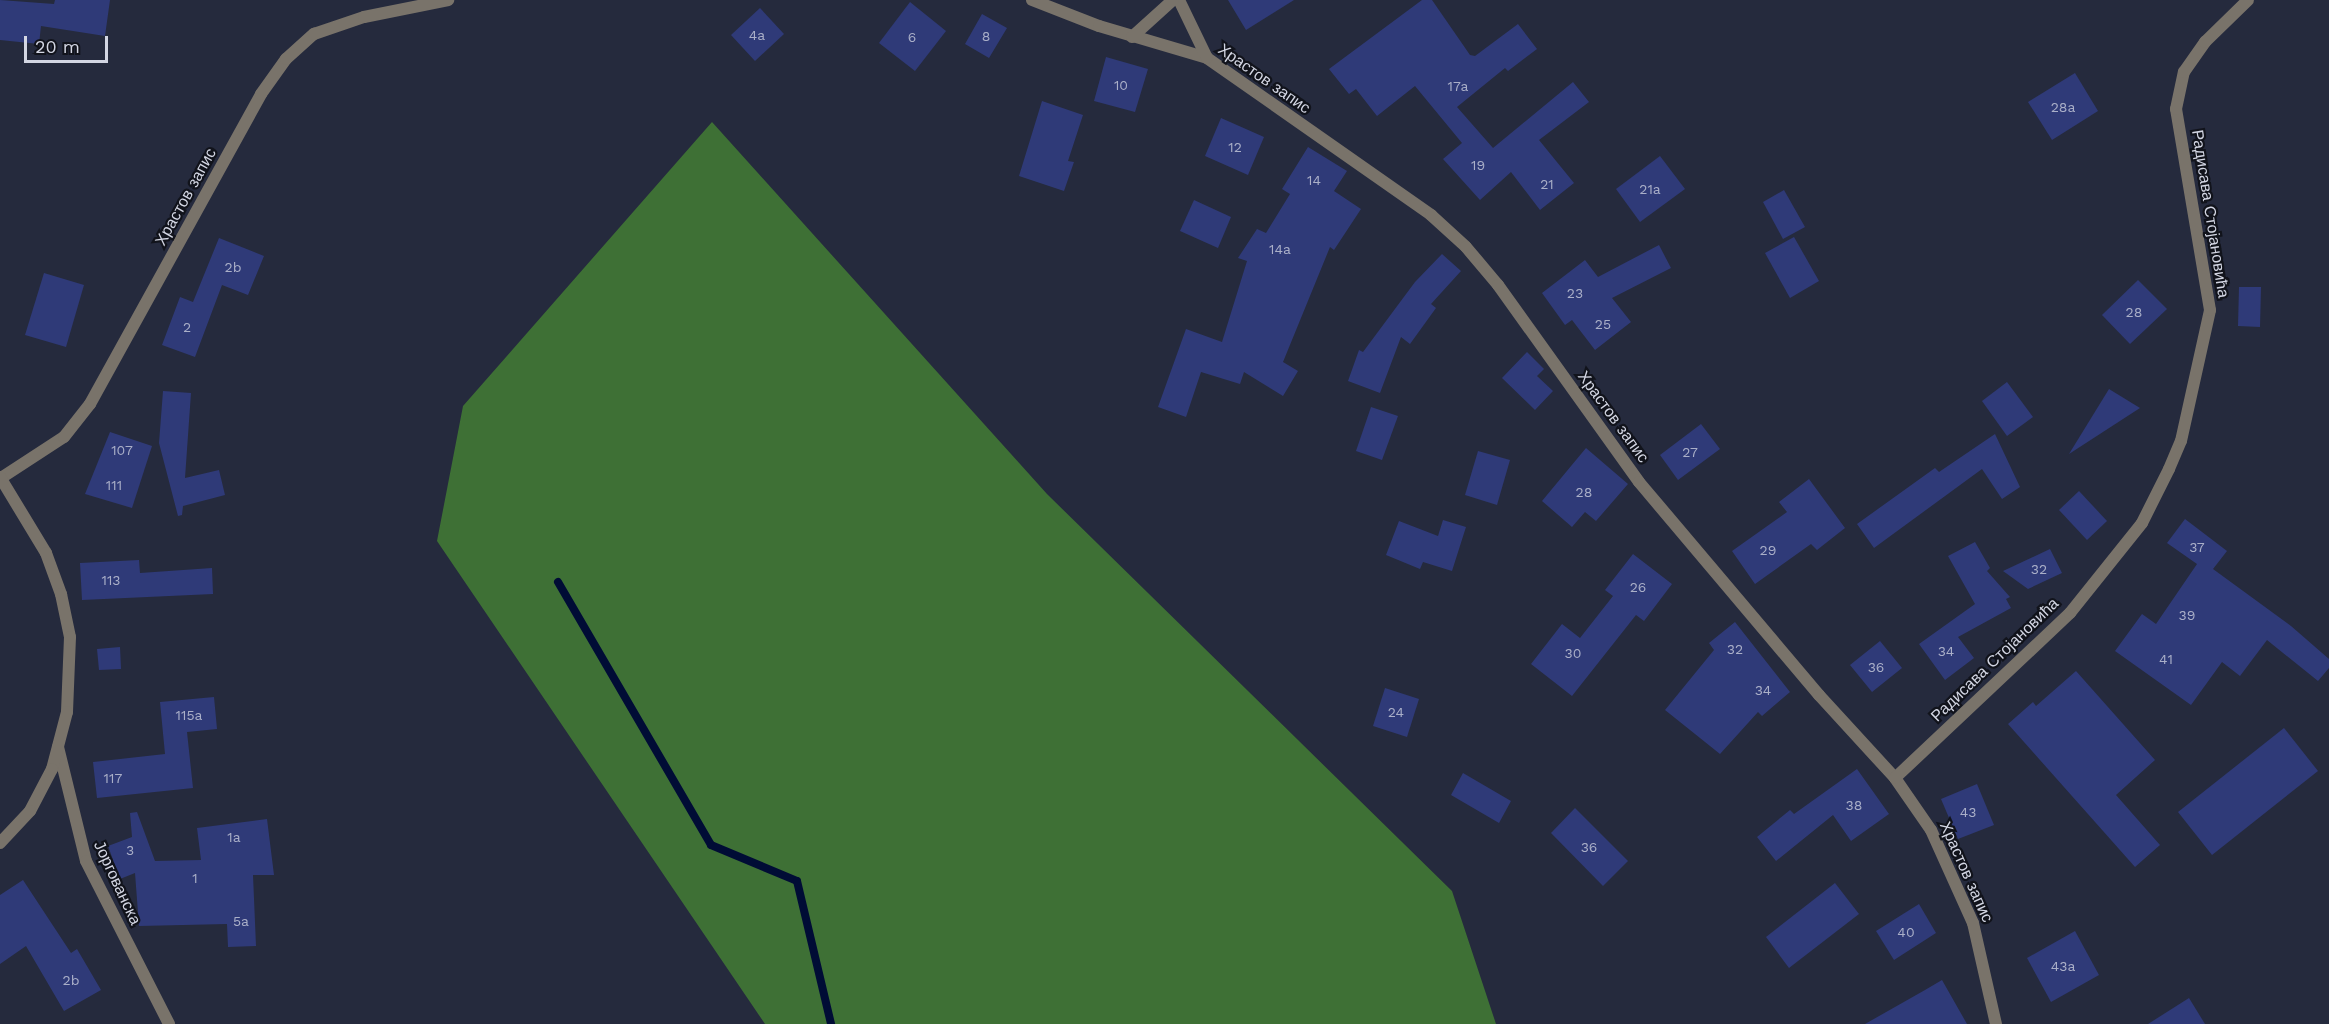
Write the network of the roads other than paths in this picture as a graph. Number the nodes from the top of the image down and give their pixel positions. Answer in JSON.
{"nodes":[{"id":1,"x":448,"y":0,"type":"edge"},
{"id":2,"x":1032,"y":0,"type":"edge"},
{"id":3,"x":1173,"y":0,"type":"edge"},
{"id":4,"x":1179,"y":0,"type":"edge"},
{"id":5,"x":2248,"y":0,"type":"edge"},
{"id":6,"x":1132,"y":37,"type":"junction"},
{"id":7,"x":1207,"y":58,"type":"junction"},
{"id":8,"x":0,"y":477,"type":"edge"},
{"id":9,"x":58,"y":747,"type":"junction"},
{"id":10,"x":1895,"y":778,"type":"junction"},
{"id":11,"x":0,"y":843,"type":"edge"},
{"id":12,"x":169,"y":1024,"type":"edge"},
{"id":13,"x":1996,"y":1024,"type":"edge"}],
"edges":[{"from":1,"to":8,"type":"street","name":"Храстов запис"},
{"from":2,"to":6,"type":"street","name":"Храстов запис"},
{"from":3,"to":6,"type":"street"},
{"from":4,"to":7,"type":"street"},
{"from":5,"to":10,"type":"street","name":"Радисава Стојановића"},
{"from":6,"to":7,"type":"street","name":"Храстов запис"},
{"from":7,"to":10,"type":"street","name":"Храстов запис"},
{"from":8,"to":9,"type":"street"},
{"from":9,"to":11,"type":"street"},
{"from":9,"to":12,"type":"street","name":"Јоргованска"},
{"from":10,"to":13,"type":"street","name":"Храстов запис"}]}
